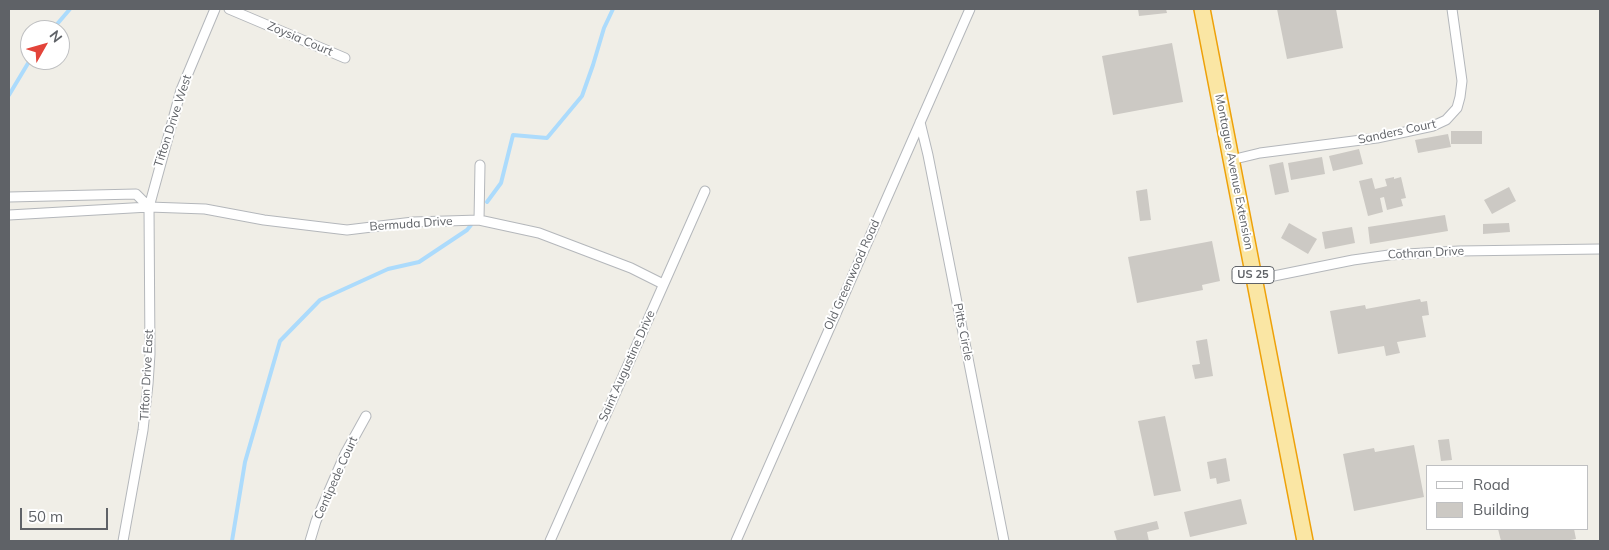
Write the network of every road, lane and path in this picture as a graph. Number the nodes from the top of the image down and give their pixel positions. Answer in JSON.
{"nodes":[{"id":1,"x":215,"y":9,"type":"edge"},
{"id":2,"x":229,"y":9,"type":"edge"},
{"id":3,"x":970,"y":9,"type":"edge"},
{"id":4,"x":1202,"y":9,"type":"edge"},
{"id":5,"x":1452,"y":9,"type":"edge"},
{"id":6,"x":344,"y":58,"type":"dead end"},
{"id":7,"x":920,"y":122,"type":"junction"},
{"id":8,"x":1232,"y":160,"type":"junction"},
{"id":9,"x":480,"y":165,"type":"dead end"},
{"id":10,"x":705,"y":191,"type":"dead end"},
{"id":11,"x":9,"y":197,"type":"edge"},
{"id":12,"x":149,"y":207,"type":"junction"},
{"id":13,"x":9,"y":215,"type":"edge"},
{"id":14,"x":479,"y":220,"type":"junction"},
{"id":15,"x":1600,"y":249,"type":"edge"},
{"id":16,"x":1254,"y":280,"type":"junction"},
{"id":17,"x":663,"y":284,"type":"junction"},
{"id":18,"x":366,"y":416,"type":"dead end"},
{"id":19,"x":122,"y":541,"type":"edge"},
{"id":20,"x":310,"y":541,"type":"edge"},
{"id":21,"x":550,"y":541,"type":"edge"},
{"id":22,"x":736,"y":541,"type":"edge"},
{"id":23,"x":1004,"y":541,"type":"edge"},
{"id":24,"x":1305,"y":541,"type":"edge"}],
"edges":[{"from":1,"to":12,"type":"street","name":"Tifton Drive West"},
{"from":2,"to":6,"type":"street","name":"Zoysia Court"},
{"from":3,"to":7,"type":"street","name":"Old Greenwood Road"},
{"from":4,"to":8,"type":"highway","name":"Montague Avenue Extension","number":"US 25"},
{"from":5,"to":8,"type":"street","name":"Sanders Court"},
{"from":7,"to":22,"type":"street","name":"Old Greenwood Road"},
{"from":7,"to":23,"type":"street","name":"Pitts Circle"},
{"from":8,"to":16,"type":"highway","name":"Montague Avenue Extension","number":"US 25"},
{"from":9,"to":14,"type":"street"},
{"from":10,"to":17,"type":"street","name":"Saint Augustine Drive"},
{"from":11,"to":12,"type":"street"},
{"from":12,"to":13,"type":"street","name":"Bermuda Drive"},
{"from":12,"to":14,"type":"street","name":"Bermuda Drive"},
{"from":12,"to":19,"type":"street","name":"Tifton Drive East"},
{"from":14,"to":17,"type":"street","name":"Bermuda Drive"},
{"from":15,"to":16,"type":"street","name":"Cothran Drive"},
{"from":16,"to":24,"type":"highway","name":"Montague Avenue Extension","number":"US 25"},
{"from":17,"to":21,"type":"street","name":"Saint Augustine Drive"},
{"from":18,"to":20,"type":"street","name":"Centipede Court"}]}
